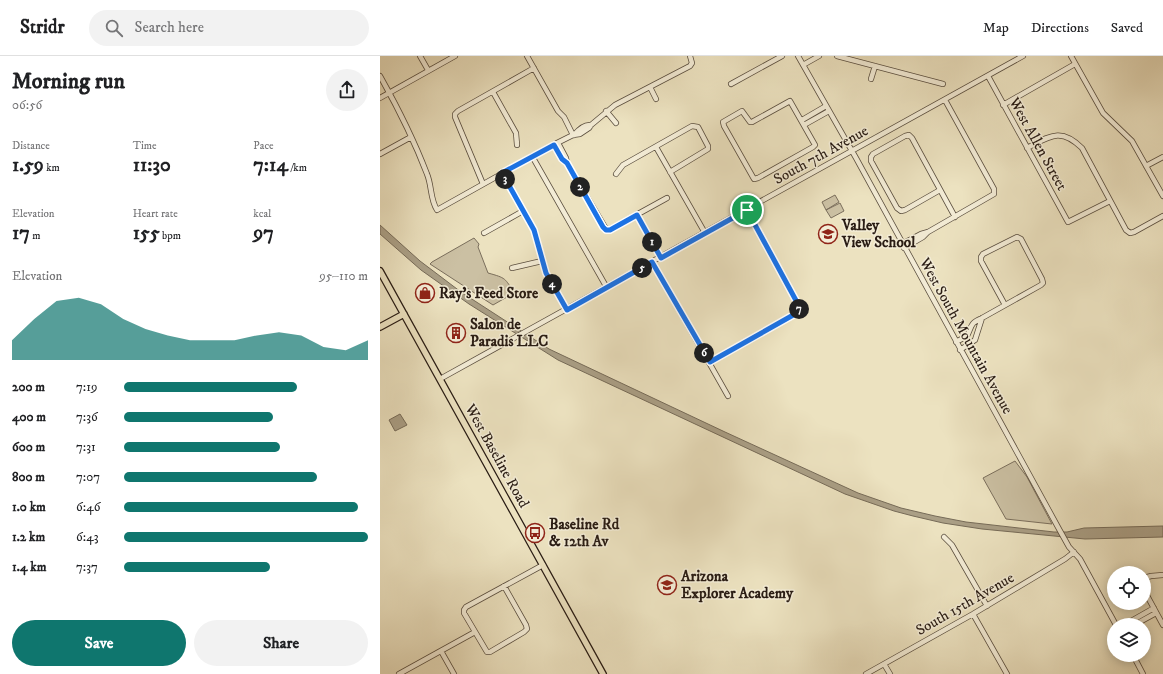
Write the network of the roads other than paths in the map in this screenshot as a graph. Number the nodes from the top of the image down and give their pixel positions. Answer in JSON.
{"nodes":[{"id":1,"x":420,"y":56,"type":"edge"},
{"id":2,"x":454,"y":56,"type":"edge"},
{"id":3,"x":527,"y":56,"type":"edge"},
{"id":4,"x":690,"y":56,"type":"edge"},
{"id":5,"x":782,"y":56,"type":"edge"},
{"id":6,"x":798,"y":56,"type":"edge"},
{"id":7,"x":819,"y":56,"type":"edge"},
{"id":8,"x":837,"y":56,"type":"edge"},
{"id":9,"x":1023,"y":56,"type":"edge"},
{"id":10,"x":1071,"y":56,"type":"edge"},
{"id":11,"x":858,"y":58,"type":"edge"},
{"id":12,"x":1075,"y":64,"type":"junction"},
{"id":13,"x":803,"y":65,"type":"junction"},
{"id":14,"x":875,"y":66,"type":"junction"},
{"id":15,"x":534,"y":68,"type":"junction"},
{"id":16,"x":428,"y":70,"type":"junction"},
{"id":17,"x":380,"y":76,"type":"edge"},
{"id":18,"x":988,"y":76,"type":"junction"},
{"id":19,"x":871,"y":79,"type":"dead end"},
{"id":20,"x":731,"y":84,"type":"dead end"},
{"id":21,"x":943,"y":84,"type":"dead end"},
{"id":22,"x":650,"y":87,"type":"junction"},
{"id":23,"x":389,"y":92,"type":"junction"},
{"id":24,"x":493,"y":92,"type":"junction"},
{"id":25,"x":380,"y":98,"type":"edge"},
{"id":26,"x":656,"y":99,"type":"dead end"},
{"id":27,"x":945,"y":100,"type":"junction"},
{"id":28,"x":1003,"y":105,"type":"junction"},
{"id":29,"x":827,"y":109,"type":"junction"},
{"id":30,"x":606,"y":111,"type":"junction"},
{"id":31,"x":616,"y":123,"type":"dead end"},
{"id":32,"x":803,"y":123,"type":"junction"},
{"id":33,"x":573,"y":135,"type":"junction"},
{"id":34,"x":411,"y":137,"type":"junction"},
{"id":35,"x":556,"y":144,"type":"junction"},
{"id":36,"x":517,"y":145,"type":"dead end"},
{"id":37,"x":656,"y":147,"type":"junction"},
{"id":38,"x":1027,"y":148,"type":"junction"},
{"id":39,"x":852,"y":152,"type":"junction"},
{"id":40,"x":380,"y":154,"type":"edge"},
{"id":41,"x":532,"y":156,"type":"junction"},
{"id":42,"x":1163,"y":156,"type":"edge"},
{"id":43,"x":1146,"y":166,"type":"junction"},
{"id":44,"x":670,"y":172,"type":"junction"},
{"id":45,"x":502,"y":173,"type":"junction"},
{"id":46,"x":616,"y":174,"type":"dead end"},
{"id":47,"x":482,"y":184,"type":"junction"},
{"id":48,"x":940,"y":190,"type":"junction"},
{"id":49,"x":1163,"y":196,"type":"edge"},
{"id":50,"x":666,"y":198,"type":"dead end"},
{"id":51,"x":1110,"y":200,"type":"junction"},
{"id":52,"x":747,"y":210,"type":"junction"},
{"id":53,"x":523,"y":211,"type":"junction"},
{"id":54,"x":637,"y":215,"type":"junction"},
{"id":55,"x":1163,"y":216,"type":"edge"},
{"id":56,"x":955,"y":217,"type":"junction"},
{"id":57,"x":484,"y":233,"type":"dead end"},
{"id":58,"x":705,"y":233,"type":"junction"},
{"id":59,"x":903,"y":246,"type":"junction"},
{"id":60,"x":661,"y":258,"type":"junction"},
{"id":61,"x":542,"y":261,"type":"junction"},
{"id":62,"x":652,"y":262,"type":"junction"},
{"id":63,"x":512,"y":268,"type":"dead end"},
{"id":64,"x":380,"y":271,"type":"edge"},
{"id":65,"x":607,"y":288,"type":"junction"},
{"id":66,"x":1005,"y":305,"type":"junction"},
{"id":67,"x":567,"y":310,"type":"junction"},
{"id":68,"x":404,"y":314,"type":"junction"},
{"id":69,"x":982,"y":318,"type":"junction"},
{"id":70,"x":380,"y":327,"type":"edge"},
{"id":71,"x":968,"y":334,"type":"junction"},
{"id":72,"x":976,"y":338,"type":"junction"},
{"id":73,"x":956,"y":342,"type":"junction"},
{"id":74,"x":960,"y":350,"type":"junction"},
{"id":75,"x":710,"y":362,"type":"junction"},
{"id":76,"x":440,"y":380,"type":"junction"},
{"id":77,"x":728,"y":396,"type":"dead end"},
{"id":78,"x":944,"y":538,"type":"dead end"},
{"id":79,"x":1074,"y":552,"type":"junction"},
{"id":80,"x":543,"y":565,"type":"junction"},
{"id":81,"x":1163,"y":575,"type":"edge"},
{"id":82,"x":1151,"y":576,"type":"edge"},
{"id":83,"x":504,"y":586,"type":"junction"},
{"id":84,"x":1151,"y":603,"type":"edge"},
{"id":85,"x":987,"y":606,"type":"junction"},
{"id":86,"x":1155,"y":611,"type":"junction"},
{"id":87,"x":973,"y":614,"type":"junction"},
{"id":88,"x":1112,"y":618,"type":"edge"},
{"id":89,"x":1143,"y":618,"type":"edge"},
{"id":90,"x":1163,"y":625,"type":"edge"},
{"id":91,"x":475,"y":632,"type":"junction"},
{"id":92,"x":441,"y":651,"type":"junction"},
{"id":93,"x":1137,"y":662,"type":"edge"},
{"id":94,"x":884,"y":664,"type":"junction"},
{"id":95,"x":399,"y":674,"type":"edge"},
{"id":96,"x":454,"y":674,"type":"edge"},
{"id":97,"x":603,"y":674,"type":"edge"},
{"id":98,"x":866,"y":674,"type":"edge"},
{"id":99,"x":890,"y":674,"type":"edge"},
{"id":100,"x":1007,"y":674,"type":"edge"},
{"id":101,"x":1143,"y":674,"type":"edge"}],
"edges":[{"from":1,"to":16,"type":"street"},
{"from":2,"to":16,"type":"street"},
{"from":3,"to":15,"type":"street"},
{"from":4,"to":22,"type":"street"},
{"from":5,"to":20,"type":"street"},
{"from":6,"to":13,"type":"street","name":"West South Mountain Avenue"},
{"from":7,"to":13,"type":"street"},
{"from":8,"to":11,"type":"street"},
{"from":9,"to":18,"type":"street","name":"South 7th Avenue"},
{"from":10,"to":12,"type":"street"},
{"from":11,"to":14,"type":"street"},
{"from":12,"to":28,"type":"street"},
{"from":12,"to":43,"type":"street"},
{"from":13,"to":29,"type":"street","name":"West South Mountain Avenue"},
{"from":14,"to":19,"type":"street"},
{"from":14,"to":21,"type":"street"},
{"from":15,"to":24,"type":"street"},
{"from":15,"to":33,"type":"street"},
{"from":16,"to":23,"type":"street"},
{"from":17,"to":23,"type":"street"},
{"from":18,"to":27,"type":"street","name":"South 7th Avenue"},
{"from":18,"to":28,"type":"street","name":"West Allen Street"},
{"from":22,"to":26,"type":"street"},
{"from":22,"to":30,"type":"street"},
{"from":23,"to":25,"type":"street"},
{"from":23,"to":34,"type":"street"},
{"from":24,"to":36,"type":"street"},
{"from":24,"to":47,"type":"street"},
{"from":27,"to":39,"type":"street","name":"South 7th Avenue"},
{"from":27,"to":56,"type":"street"},
{"from":28,"to":38,"type":"street","name":"West Allen Street"},
{"from":29,"to":32,"type":"street"},
{"from":29,"to":39,"type":"street","name":"West South Mountain Avenue"},
{"from":30,"to":31,"type":"street"},
{"from":30,"to":33,"type":"street"},
{"from":32,"to":32,"type":"street"},
{"from":33,"to":35,"type":"street"},
{"from":34,"to":40,"type":"street"},
{"from":34,"to":47,"type":"street"},
{"from":35,"to":41,"type":"street"},
{"from":35,"to":54,"type":"street"},
{"from":37,"to":44,"type":"street"},
{"from":37,"to":44,"type":"street"},
{"from":37,"to":46,"type":"street"},
{"from":38,"to":51,"type":"street"},
{"from":38,"to":51,"type":"street","name":"West Allen Street"},
{"from":39,"to":52,"type":"street","name":"South 7th Avenue"},
{"from":39,"to":59,"type":"street","name":"West South Mountain Avenue"},
{"from":41,"to":45,"type":"street"},
{"from":41,"to":65,"type":"street"},
{"from":42,"to":43,"type":"street"},
{"from":43,"to":49,"type":"street"},
{"from":44,"to":58,"type":"street"},
{"from":45,"to":47,"type":"street"},
{"from":45,"to":53,"type":"street"},
{"from":48,"to":48,"type":"street"},
{"from":48,"to":56,"type":"street"},
{"from":50,"to":54,"type":"street"},
{"from":51,"to":55,"type":"street"},
{"from":52,"to":58,"type":"street","name":"South 7th Avenue"},
{"from":52,"to":75,"type":"street"},
{"from":53,"to":57,"type":"street"},
{"from":53,"to":61,"type":"street"},
{"from":54,"to":60,"type":"street"},
{"from":56,"to":59,"type":"street"},
{"from":58,"to":60,"type":"street","name":"South 7th Avenue"},
{"from":59,"to":73,"type":"street","name":"West South Mountain Avenue"},
{"from":60,"to":62,"type":"street","name":"South 7th Avenue"},
{"from":61,"to":63,"type":"street"},
{"from":61,"to":67,"type":"street"},
{"from":62,"to":65,"type":"street","name":"South 7th Avenue"},
{"from":62,"to":75,"type":"street"},
{"from":64,"to":68,"type":"main road","name":"West Baseline Road"},
{"from":65,"to":67,"type":"street","name":"South 7th Avenue"},
{"from":66,"to":66,"type":"street"},
{"from":66,"to":69,"type":"street"},
{"from":67,"to":76,"type":"street","name":"South 7th Avenue"},
{"from":68,"to":70,"type":"main road"},
{"from":68,"to":76,"type":"main road","name":"West Baseline Road"},
{"from":69,"to":71,"type":"street"},
{"from":69,"to":72,"type":"street"},
{"from":71,"to":72,"type":"street"},
{"from":71,"to":73,"type":"street"},
{"from":72,"to":74,"type":"street"},
{"from":73,"to":74,"type":"street","name":"West South Mountain Avenue"},
{"from":74,"to":79,"type":"street","name":"West South Mountain Avenue"},
{"from":75,"to":77,"type":"street"},
{"from":76,"to":80,"type":"main road","name":"West Baseline Road"},
{"from":78,"to":85,"type":"street"},
{"from":79,"to":85,"type":"street","name":"South 15th Avenue"},
{"from":79,"to":88,"type":"street","name":"West South Mountain Avenue"},
{"from":80,"to":83,"type":"street"},
{"from":80,"to":97,"type":"main road","name":"West Baseline Road"},
{"from":81,"to":82,"type":"street"},
{"from":83,"to":91,"type":"street"},
{"from":83,"to":91,"type":"street"},
{"from":84,"to":86,"type":"street"},
{"from":85,"to":87,"type":"street","name":"South 15th Avenue"},
{"from":86,"to":89,"type":"street"},
{"from":86,"to":90,"type":"street"},
{"from":87,"to":94,"type":"street","name":"South 15th Avenue"},
{"from":87,"to":100,"type":"street"},
{"from":91,"to":92,"type":"street"},
{"from":92,"to":95,"type":"street"},
{"from":92,"to":96,"type":"street"},
{"from":93,"to":101,"type":"street"},
{"from":94,"to":98,"type":"street","name":"South 15th Avenue"},
{"from":94,"to":99,"type":"street"}]}
